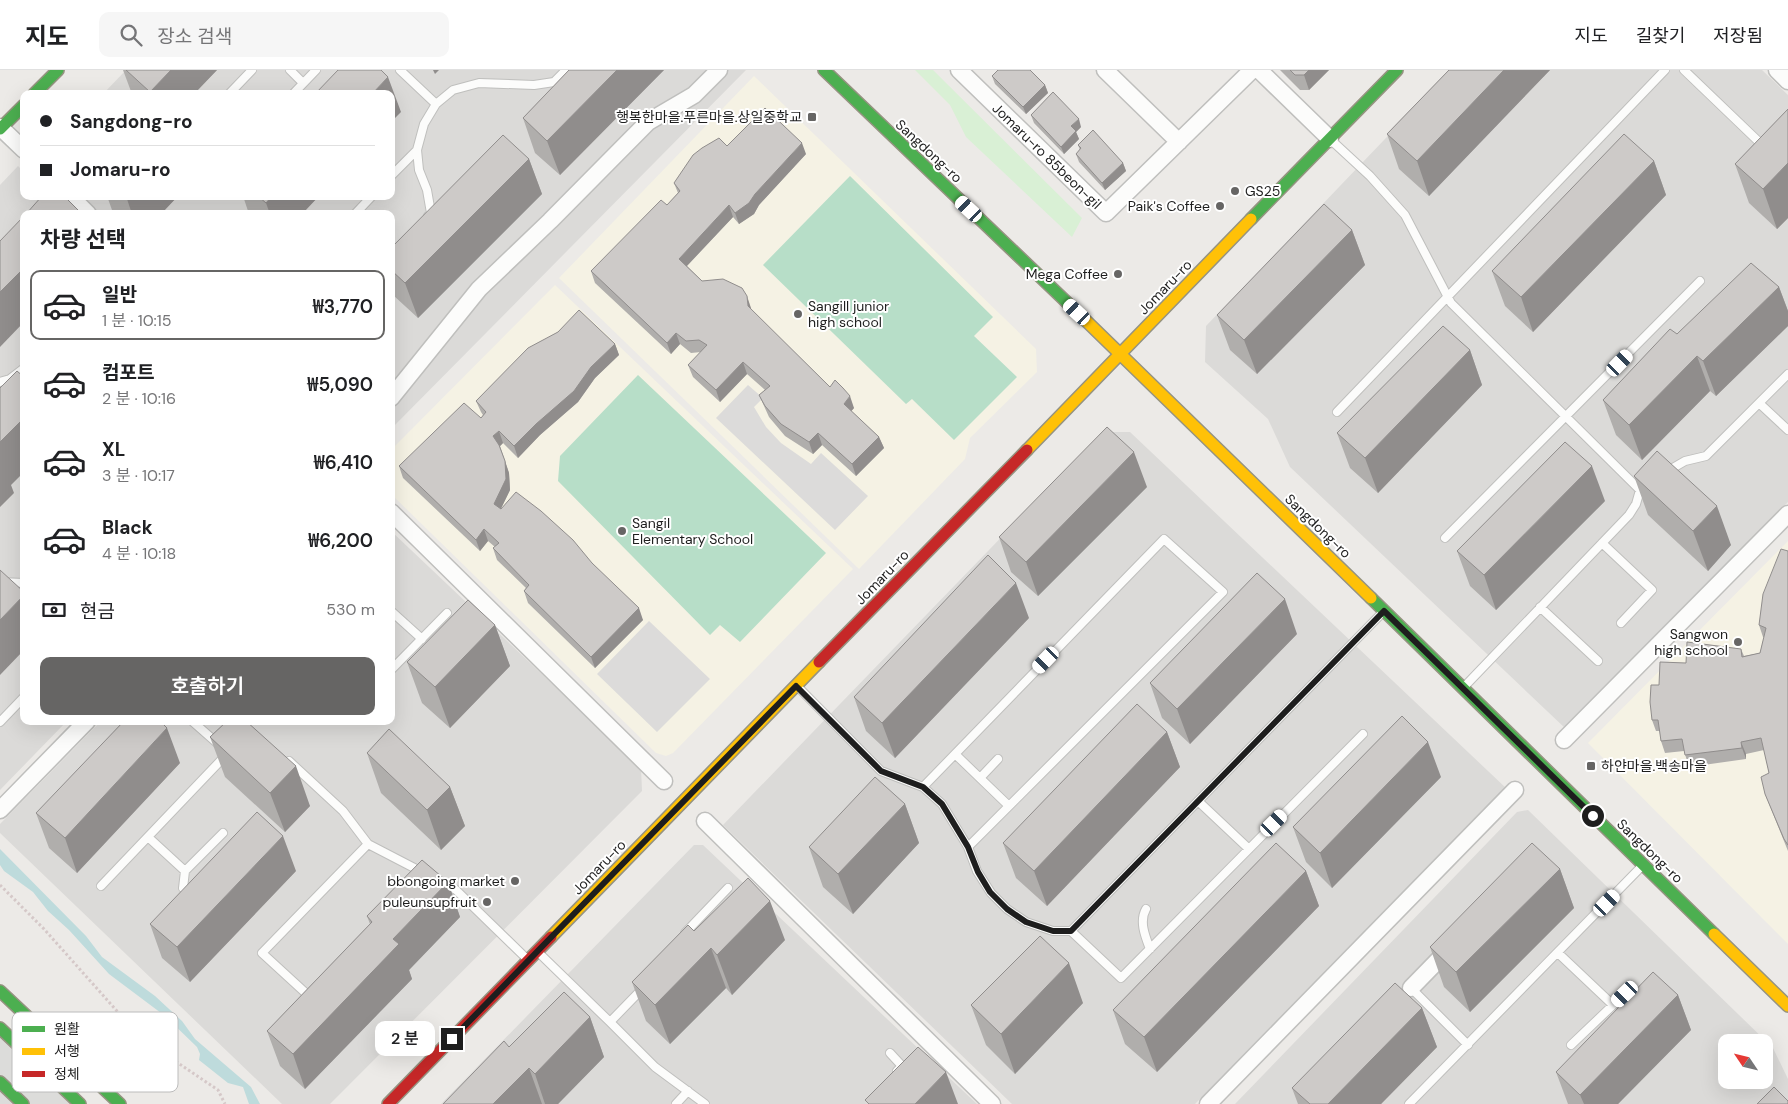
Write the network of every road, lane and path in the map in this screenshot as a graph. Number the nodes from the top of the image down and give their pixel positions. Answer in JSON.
{"nodes":[{"id":1,"x":58,"y":70,"type":"edge"},
{"id":2,"x":252,"y":70,"type":"edge"},
{"id":3,"x":290,"y":70,"type":"edge"},
{"id":4,"x":316,"y":70,"type":"edge"},
{"id":5,"x":400,"y":70,"type":"edge"},
{"id":6,"x":566,"y":70,"type":"edge"},
{"id":7,"x":719,"y":70,"type":"edge"},
{"id":8,"x":824,"y":70,"type":"edge"},
{"id":9,"x":959,"y":70,"type":"edge"},
{"id":10,"x":1105,"y":70,"type":"edge"},
{"id":11,"x":1252,"y":70,"type":"edge"},
{"id":12,"x":1259,"y":70,"type":"edge"},
{"id":13,"x":1397,"y":70,"type":"edge"},
{"id":14,"x":1665,"y":70,"type":"edge"},
{"id":15,"x":1684,"y":70,"type":"edge"},
{"id":16,"x":1777,"y":70,"type":"edge"},
{"id":17,"x":1788,"y":81,"type":"edge"},
{"id":18,"x":303,"y":83,"type":"junction"},
{"id":19,"x":38,"y":90,"type":"edge"},
{"id":20,"x":233,"y":90,"type":"edge"},
{"id":21,"x":297,"y":90,"type":"edge"},
{"id":22,"x":436,"y":104,"type":"junction"},
{"id":23,"x":20,"y":109,"type":"edge"},
{"id":24,"x":0,"y":128,"type":"edge"},
{"id":25,"x":1330,"y":139,"type":"junction"},
{"id":26,"x":1757,"y":140,"type":"edge"},
{"id":27,"x":1178,"y":142,"type":"junction"},
{"id":28,"x":20,"y":146,"type":"edge"},
{"id":29,"x":417,"y":150,"type":"junction"},
{"id":30,"x":395,"y":172,"type":"edge"},
{"id":31,"x":74,"y":200,"type":"edge"},
{"id":32,"x":368,"y":200,"type":"edge"},
{"id":33,"x":84,"y":210,"type":"edge"},
{"id":34,"x":359,"y":210,"type":"edge"},
{"id":35,"x":425,"y":220,"type":"edge"},
{"id":36,"x":1700,"y":281,"type":"dead end"},
{"id":37,"x":1446,"y":297,"type":"junction"},
{"id":38,"x":1121,"y":354,"type":"junction"},
{"id":39,"x":20,"y":371,"type":"edge"},
{"id":40,"x":1788,"y":374,"type":"edge"},
{"id":41,"x":0,"y":382,"type":"edge"},
{"id":42,"x":395,"y":393,"type":"edge"},
{"id":43,"x":1759,"y":403,"type":"junction"},
{"id":44,"x":1336,"y":412,"type":"dead end"},
{"id":45,"x":1566,"y":417,"type":"junction"},
{"id":46,"x":1788,"y":430,"type":"edge"},
{"id":47,"x":1660,"y":476,"type":"edge"},
{"id":48,"x":1788,"y":514,"type":"edge"},
{"id":49,"x":395,"y":516,"type":"edge"},
{"id":50,"x":1445,"y":538,"type":"dead end"},
{"id":51,"x":1602,"y":543,"type":"junction"},
{"id":52,"x":0,"y":582,"type":"edge"},
{"id":53,"x":20,"y":583,"type":"edge"},
{"id":54,"x":1540,"y":607,"type":"junction"},
{"id":55,"x":1384,"y":611,"type":"junction"},
{"id":56,"x":447,"y":613,"type":"dead end"},
{"id":57,"x":395,"y":615,"type":"edge"},
{"id":58,"x":1620,"y":623,"type":"dead end"},
{"id":59,"x":422,"y":639,"type":"junction"},
{"id":60,"x":1598,"y":661,"type":"dead end"},
{"id":61,"x":395,"y":666,"type":"edge"},
{"id":62,"x":796,"y":686,"type":"junction"},
{"id":63,"x":1462,"y":688,"type":"junction"},
{"id":64,"x":20,"y":701,"type":"edge"},
{"id":65,"x":0,"y":722,"type":"edge"},
{"id":66,"x":82,"y":725,"type":"edge"},
{"id":67,"x":197,"y":725,"type":"edge"},
{"id":68,"x":1363,"y":734,"type":"dead end"},
{"id":69,"x":1564,"y":740,"type":"dead end"},
{"id":70,"x":955,"y":754,"type":"junction"},
{"id":71,"x":286,"y":758,"type":"edge"},
{"id":72,"x":998,"y":759,"type":"dead end"},
{"id":73,"x":980,"y":778,"type":"junction"},
{"id":74,"x":664,"y":781,"type":"dead end"},
{"id":75,"x":923,"y":787,"type":"junction"},
{"id":76,"x":1515,"y":790,"type":"dead end"},
{"id":77,"x":1198,"y":801,"type":"junction"},
{"id":78,"x":1009,"y":806,"type":"junction"},
{"id":79,"x":0,"y":810,"type":"edge"},
{"id":80,"x":704,"y":821,"type":"dead end"},
{"id":81,"x":223,"y":833,"type":"dead end"},
{"id":82,"x":148,"y":837,"type":"junction"},
{"id":83,"x":368,"y":844,"type":"junction"},
{"id":84,"x":968,"y":847,"type":"junction"},
{"id":85,"x":1249,"y":849,"type":"junction"},
{"id":86,"x":1644,"y":865,"type":"junction"},
{"id":87,"x":185,"y":871,"type":"junction"},
{"id":88,"x":0,"y":885,"type":"edge"},
{"id":89,"x":101,"y":886,"type":"dead end"},
{"id":90,"x":183,"y":888,"type":"edge"},
{"id":91,"x":728,"y":888,"type":"dead end"},
{"id":92,"x":1146,"y":908,"type":"dead end"},
{"id":93,"x":1071,"y":931,"type":"junction"},
{"id":94,"x":1465,"y":933,"type":"edge"},
{"id":95,"x":677,"y":941,"type":"edge"},
{"id":96,"x":1150,"y":949,"type":"junction"},
{"id":97,"x":538,"y":951,"type":"junction"},
{"id":98,"x":1558,"y":953,"type":"junction"},
{"id":99,"x":528,"y":960,"type":"junction"},
{"id":100,"x":650,"y":981,"type":"edge"},
{"id":101,"x":0,"y":992,"type":"edge"},
{"id":102,"x":1407,"y":992,"type":"joint"},
{"id":103,"x":1625,"y":994,"type":"dead end"},
{"id":104,"x":309,"y":998,"type":"edge"},
{"id":105,"x":1612,"y":1005,"type":"junction"},
{"id":106,"x":1788,"y":1006,"type":"edge"},
{"id":107,"x":21,"y":1012,"type":"edge"},
{"id":108,"x":118,"y":1012,"type":"edge"},
{"id":109,"x":610,"y":1022,"type":"junction"},
{"id":110,"x":0,"y":1028,"type":"edge"},
{"id":111,"x":12,"y":1039,"type":"edge"},
{"id":112,"x":1468,"y":1045,"type":"junction"},
{"id":113,"x":1571,"y":1046,"type":"dead end"},
{"id":114,"x":890,"y":1053,"type":"dead end"},
{"id":115,"x":178,"y":1063,"type":"edge"},
{"id":116,"x":889,"y":1079,"type":"edge"},
{"id":117,"x":0,"y":1082,"type":"edge"},
{"id":118,"x":67,"y":1092,"type":"edge"},
{"id":119,"x":107,"y":1092,"type":"edge"},
{"id":120,"x":688,"y":1092,"type":"junction"},
{"id":121,"x":23,"y":1104,"type":"edge"},
{"id":122,"x":80,"y":1104,"type":"edge"},
{"id":123,"x":120,"y":1104,"type":"edge"},
{"id":124,"x":226,"y":1104,"type":"edge"},
{"id":125,"x":388,"y":1104,"type":"edge"},
{"id":126,"x":676,"y":1104,"type":"edge"},
{"id":127,"x":705,"y":1104,"type":"edge"},
{"id":128,"x":992,"y":1104,"type":"edge"},
{"id":129,"x":1208,"y":1104,"type":"edge"},
{"id":130,"x":1409,"y":1104,"type":"edge"}],
"edges":[{"from":1,"to":19,"type":"main road"},
{"from":2,"to":20,"type":"lane"},
{"from":3,"to":18,"type":"lane"},
{"from":4,"to":18,"type":"lane"},
{"from":5,"to":22,"type":"lane"},
{"from":6,"to":22,"type":"lane"},
{"from":7,"to":42,"type":"street"},
{"from":8,"to":38,"type":"main road","name":"Sangdong-ro"},
{"from":9,"to":27,"type":"street","name":"Jomaru-ro 85beon-gil"},
{"from":10,"to":27,"type":"street"},
{"from":11,"to":27,"type":"street","name":"Jomaru-ro 85beon-gil"},
{"from":12,"to":25,"type":"street"},
{"from":13,"to":25,"type":"main road","name":"Jomaru-ro"},
{"from":14,"to":37,"type":"lane"},
{"from":15,"to":26,"type":"lane"},
{"from":16,"to":17,"type":"street"},
{"from":18,"to":21,"type":"lane"},
{"from":22,"to":29,"type":"lane"},
{"from":23,"to":24,"type":"main road"},
{"from":24,"to":28,"type":"street"},
{"from":25,"to":37,"type":"lane"},
{"from":25,"to":38,"type":"main road","name":"Jomaru-ro"},
{"from":29,"to":30,"type":"lane"},
{"from":29,"to":35,"type":"lane"},
{"from":31,"to":33,"type":"street"},
{"from":32,"to":34,"type":"lane"},
{"from":36,"to":45,"type":"lane"},
{"from":37,"to":44,"type":"lane"},
{"from":37,"to":45,"type":"lane"},
{"from":38,"to":55,"type":"main road","name":"Sangdong-ro"},
{"from":38,"to":62,"type":"main road","name":"Jomaru-ro"},
{"from":39,"to":41,"type":"lane"},
{"from":40,"to":43,"type":"lane"},
{"from":43,"to":46,"type":"lane"},
{"from":43,"to":47,"type":"lane"},
{"from":45,"to":50,"type":"lane"},
{"from":45,"to":51,"type":"lane"},
{"from":48,"to":69,"type":"street"},
{"from":49,"to":74,"type":"street"},
{"from":51,"to":54,"type":"lane"},
{"from":51,"to":58,"type":"lane"},
{"from":52,"to":53,"type":"lane"},
{"from":54,"to":60,"type":"lane"},
{"from":54,"to":63,"type":"lane"},
{"from":55,"to":63,"type":"main road","name":"Sangdong-ro"},
{"from":55,"to":77,"type":"lane"},
{"from":56,"to":59,"type":"lane"},
{"from":57,"to":59,"type":"lane"},
{"from":59,"to":61,"type":"lane"},
{"from":62,"to":75,"type":"lane"},
{"from":62,"to":97,"type":"main road","name":"Jomaru-ro"},
{"from":63,"to":86,"type":"main road","name":"Sangdong-ro"},
{"from":64,"to":65,"type":"lane"},
{"from":66,"to":79,"type":"street"},
{"from":67,"to":82,"type":"lane"},
{"from":68,"to":85,"type":"lane"},
{"from":70,"to":73,"type":"lane"},
{"from":70,"to":75,"type":"lane"},
{"from":70,"to":78,"type":"lane"},
{"from":71,"to":83,"type":"lane"},
{"from":72,"to":73,"type":"lane"},
{"from":73,"to":78,"type":"lane"},
{"from":75,"to":84,"type":"lane"},
{"from":76,"to":129,"type":"street"},
{"from":77,"to":85,"type":"lane"},
{"from":77,"to":93,"type":"lane"},
{"from":78,"to":84,"type":"lane"},
{"from":80,"to":128,"type":"street"},
{"from":81,"to":87,"type":"lane"},
{"from":82,"to":87,"type":"lane"},
{"from":82,"to":89,"type":"lane"},
{"from":83,"to":99,"type":"lane"},
{"from":83,"to":104,"type":"lane"},
{"from":84,"to":93,"type":"lane"},
{"from":85,"to":96,"type":"lane"},
{"from":86,"to":98,"type":"lane"},
{"from":86,"to":106,"type":"main road","name":"Sangdong-ro"},
{"from":87,"to":90,"type":"lane"},
{"from":88,"to":108,"type":"path"},
{"from":91,"to":95,"type":"lane"},
{"from":92,"to":96,"type":"lane"},
{"from":93,"to":96,"type":"lane"},
{"from":94,"to":102,"type":"street"},
{"from":97,"to":99,"type":"main road","name":"Jomaru-ro"},
{"from":97,"to":109,"type":"lane"},
{"from":98,"to":105,"type":"lane"},
{"from":98,"to":112,"type":"lane"},
{"from":99,"to":125,"type":"main road","name":"Jomaru-ro"},
{"from":100,"to":109,"type":"lane"},
{"from":101,"to":107,"type":"main road"},
{"from":102,"to":112,"type":"lane"},
{"from":103,"to":105,"type":"lane"},
{"from":105,"to":113,"type":"lane"},
{"from":109,"to":120,"type":"lane"},
{"from":110,"to":111,"type":"main road"},
{"from":112,"to":130,"type":"lane"},
{"from":114,"to":116,"type":"lane"},
{"from":115,"to":124,"type":"path"},
{"from":117,"to":121,"type":"main road"},
{"from":118,"to":122,"type":"main road"},
{"from":119,"to":123,"type":"main road"},
{"from":120,"to":126,"type":"lane"},
{"from":120,"to":127,"type":"lane"}]}
